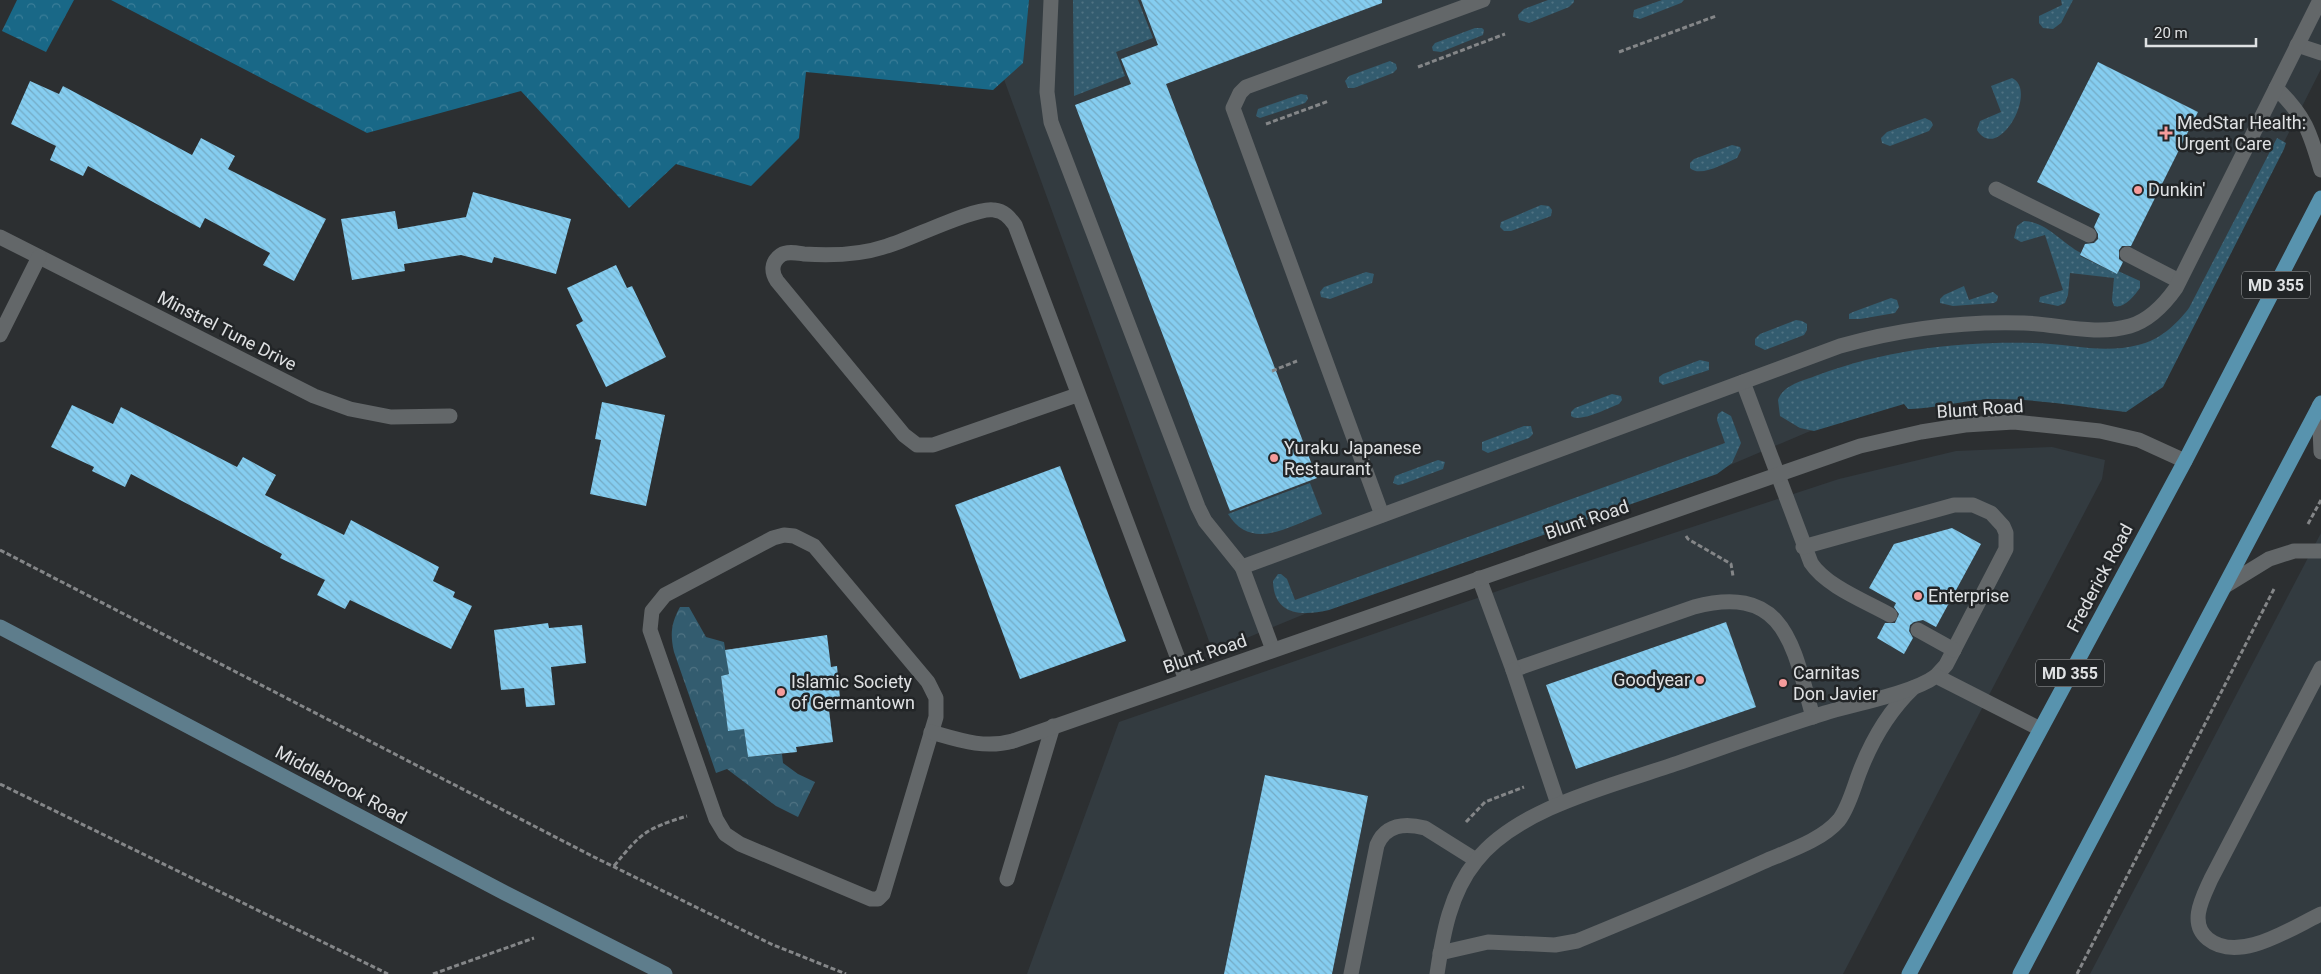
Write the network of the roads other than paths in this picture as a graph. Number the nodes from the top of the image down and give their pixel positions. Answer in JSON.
{"nodes":[{"id":1,"x":1051,"y":0,"type":"edge"},
{"id":2,"x":1483,"y":0,"type":"edge"},
{"id":3,"x":2320,"y":0,"type":"edge"},
{"id":4,"x":2298,"y":45,"type":"junction"},
{"id":5,"x":2321,"y":53,"type":"edge"},
{"id":6,"x":2276,"y":88,"type":"junction"},
{"id":7,"x":2321,"y":170,"type":"edge"},
{"id":8,"x":1996,"y":188,"type":"dead end"},
{"id":9,"x":2321,"y":198,"type":"edge"},
{"id":10,"x":2090,"y":236,"type":"dead end"},
{"id":11,"x":0,"y":237,"type":"edge"},
{"id":12,"x":2127,"y":254,"type":"dead end"},
{"id":13,"x":39,"y":257,"type":"junction"},
{"id":14,"x":2180,"y":281,"type":"junction"},
{"id":15,"x":0,"y":335,"type":"edge"},
{"id":16,"x":1743,"y":382,"type":"junction"},
{"id":17,"x":1077,"y":395,"type":"junction"},
{"id":18,"x":2320,"y":404,"type":"edge"},
{"id":19,"x":450,"y":416,"type":"dead end"},
{"id":20,"x":2321,"y":452,"type":"edge"},
{"id":21,"x":2185,"y":461,"type":"junction"},
{"id":22,"x":1776,"y":474,"type":"junction"},
{"id":23,"x":1382,"y":515,"type":"junction"},
{"id":24,"x":1803,"y":547,"type":"junction"},
{"id":25,"x":2321,"y":551,"type":"edge"},
{"id":26,"x":1242,"y":567,"type":"junction"},
{"id":27,"x":1479,"y":578,"type":"junction"},
{"id":28,"x":2224,"y":586,"type":"junction"},
{"id":29,"x":1890,"y":615,"type":"dead end"},
{"id":30,"x":0,"y":627,"type":"edge"},
{"id":31,"x":1918,"y":630,"type":"dead end"},
{"id":32,"x":1273,"y":650,"type":"junction"},
{"id":33,"x":1954,"y":650,"type":"junction"},
{"id":34,"x":2321,"y":668,"type":"edge"},
{"id":35,"x":1513,"y":670,"type":"junction"},
{"id":36,"x":1936,"y":676,"type":"junction"},
{"id":37,"x":1186,"y":680,"type":"junction"},
{"id":38,"x":1914,"y":687,"type":"junction"},
{"id":39,"x":1813,"y":717,"type":"junction"},
{"id":40,"x":1053,"y":726,"type":"junction"},
{"id":41,"x":2040,"y":729,"type":"junction"},
{"id":42,"x":931,"y":732,"type":"junction"},
{"id":43,"x":1558,"y":804,"type":"junction"},
{"id":44,"x":1476,"y":860,"type":"junction"},
{"id":45,"x":1007,"y":879,"type":"dead end"},
{"id":46,"x":2321,"y":914,"type":"edge"},
{"id":47,"x":1440,"y":953,"type":"junction"},
{"id":48,"x":2030,"y":955,"type":"junction"},
{"id":49,"x":665,"y":974,"type":"edge"},
{"id":50,"x":1351,"y":974,"type":"edge"},
{"id":51,"x":1437,"y":974,"type":"edge"},
{"id":52,"x":1909,"y":974,"type":"edge"},
{"id":53,"x":2020,"y":974,"type":"edge"},
{"id":54,"x":2029,"y":974,"type":"edge"}],
"edges":[{"from":1,"to":26,"type":"street"},
{"from":2,"to":23,"type":"street"},
{"from":3,"to":4,"type":"street"},
{"from":4,"to":5,"type":"street"},
{"from":4,"to":6,"type":"street"},
{"from":6,"to":7,"type":"street"},
{"from":6,"to":14,"type":"street"},
{"from":8,"to":10,"type":"street"},
{"from":9,"to":21,"type":"main road","name":"Frederick Road","number":"MD 355"},
{"from":11,"to":13,"type":"street","name":"Minstrel Tune Drive"},
{"from":12,"to":14,"type":"street"},
{"from":13,"to":15,"type":"street"},
{"from":13,"to":19,"type":"street","name":"Minstrel Tune Drive"},
{"from":14,"to":16,"type":"street"},
{"from":16,"to":22,"type":"street"},
{"from":16,"to":23,"type":"street"},
{"from":17,"to":17,"type":"street"},
{"from":17,"to":37,"type":"street"},
{"from":18,"to":20,"type":"street"},
{"from":18,"to":28,"type":"main road"},
{"from":21,"to":22,"type":"street","name":"Blunt Road"},
{"from":21,"to":41,"type":"main road","name":"Frederick Road","number":"MD 355"},
{"from":22,"to":24,"type":"street"},
{"from":22,"to":27,"type":"street","name":"Blunt Road"},
{"from":23,"to":26,"type":"street"},
{"from":24,"to":29,"type":"street"},
{"from":24,"to":33,"type":"street"},
{"from":25,"to":28,"type":"street"},
{"from":26,"to":32,"type":"street"},
{"from":27,"to":32,"type":"street","name":"Blunt Road"},
{"from":27,"to":35,"type":"street"},
{"from":28,"to":48,"type":"main road"},
{"from":30,"to":49,"type":"street","name":"Middlebrook Road"},
{"from":31,"to":33,"type":"street"},
{"from":32,"to":37,"type":"street","name":"Blunt Road"},
{"from":33,"to":36,"type":"street"},
{"from":34,"to":46,"type":"street"},
{"from":35,"to":39,"type":"street"},
{"from":35,"to":43,"type":"street"},
{"from":36,"to":38,"type":"street"},
{"from":36,"to":41,"type":"street"},
{"from":37,"to":40,"type":"street","name":"Blunt Road"},
{"from":38,"to":39,"type":"street"},
{"from":38,"to":47,"type":"street"},
{"from":39,"to":43,"type":"street"},
{"from":40,"to":42,"type":"street","name":"Blunt Road"},
{"from":40,"to":45,"type":"street"},
{"from":41,"to":52,"type":"main road","name":"Frederick Road","number":"MD 355"},
{"from":42,"to":42,"type":"street"},
{"from":43,"to":44,"type":"street"},
{"from":44,"to":47,"type":"street"},
{"from":44,"to":50,"type":"street"},
{"from":47,"to":51,"type":"street"},
{"from":48,"to":53,"type":"main road"},
{"from":48,"to":54,"type":"main road"}]}
